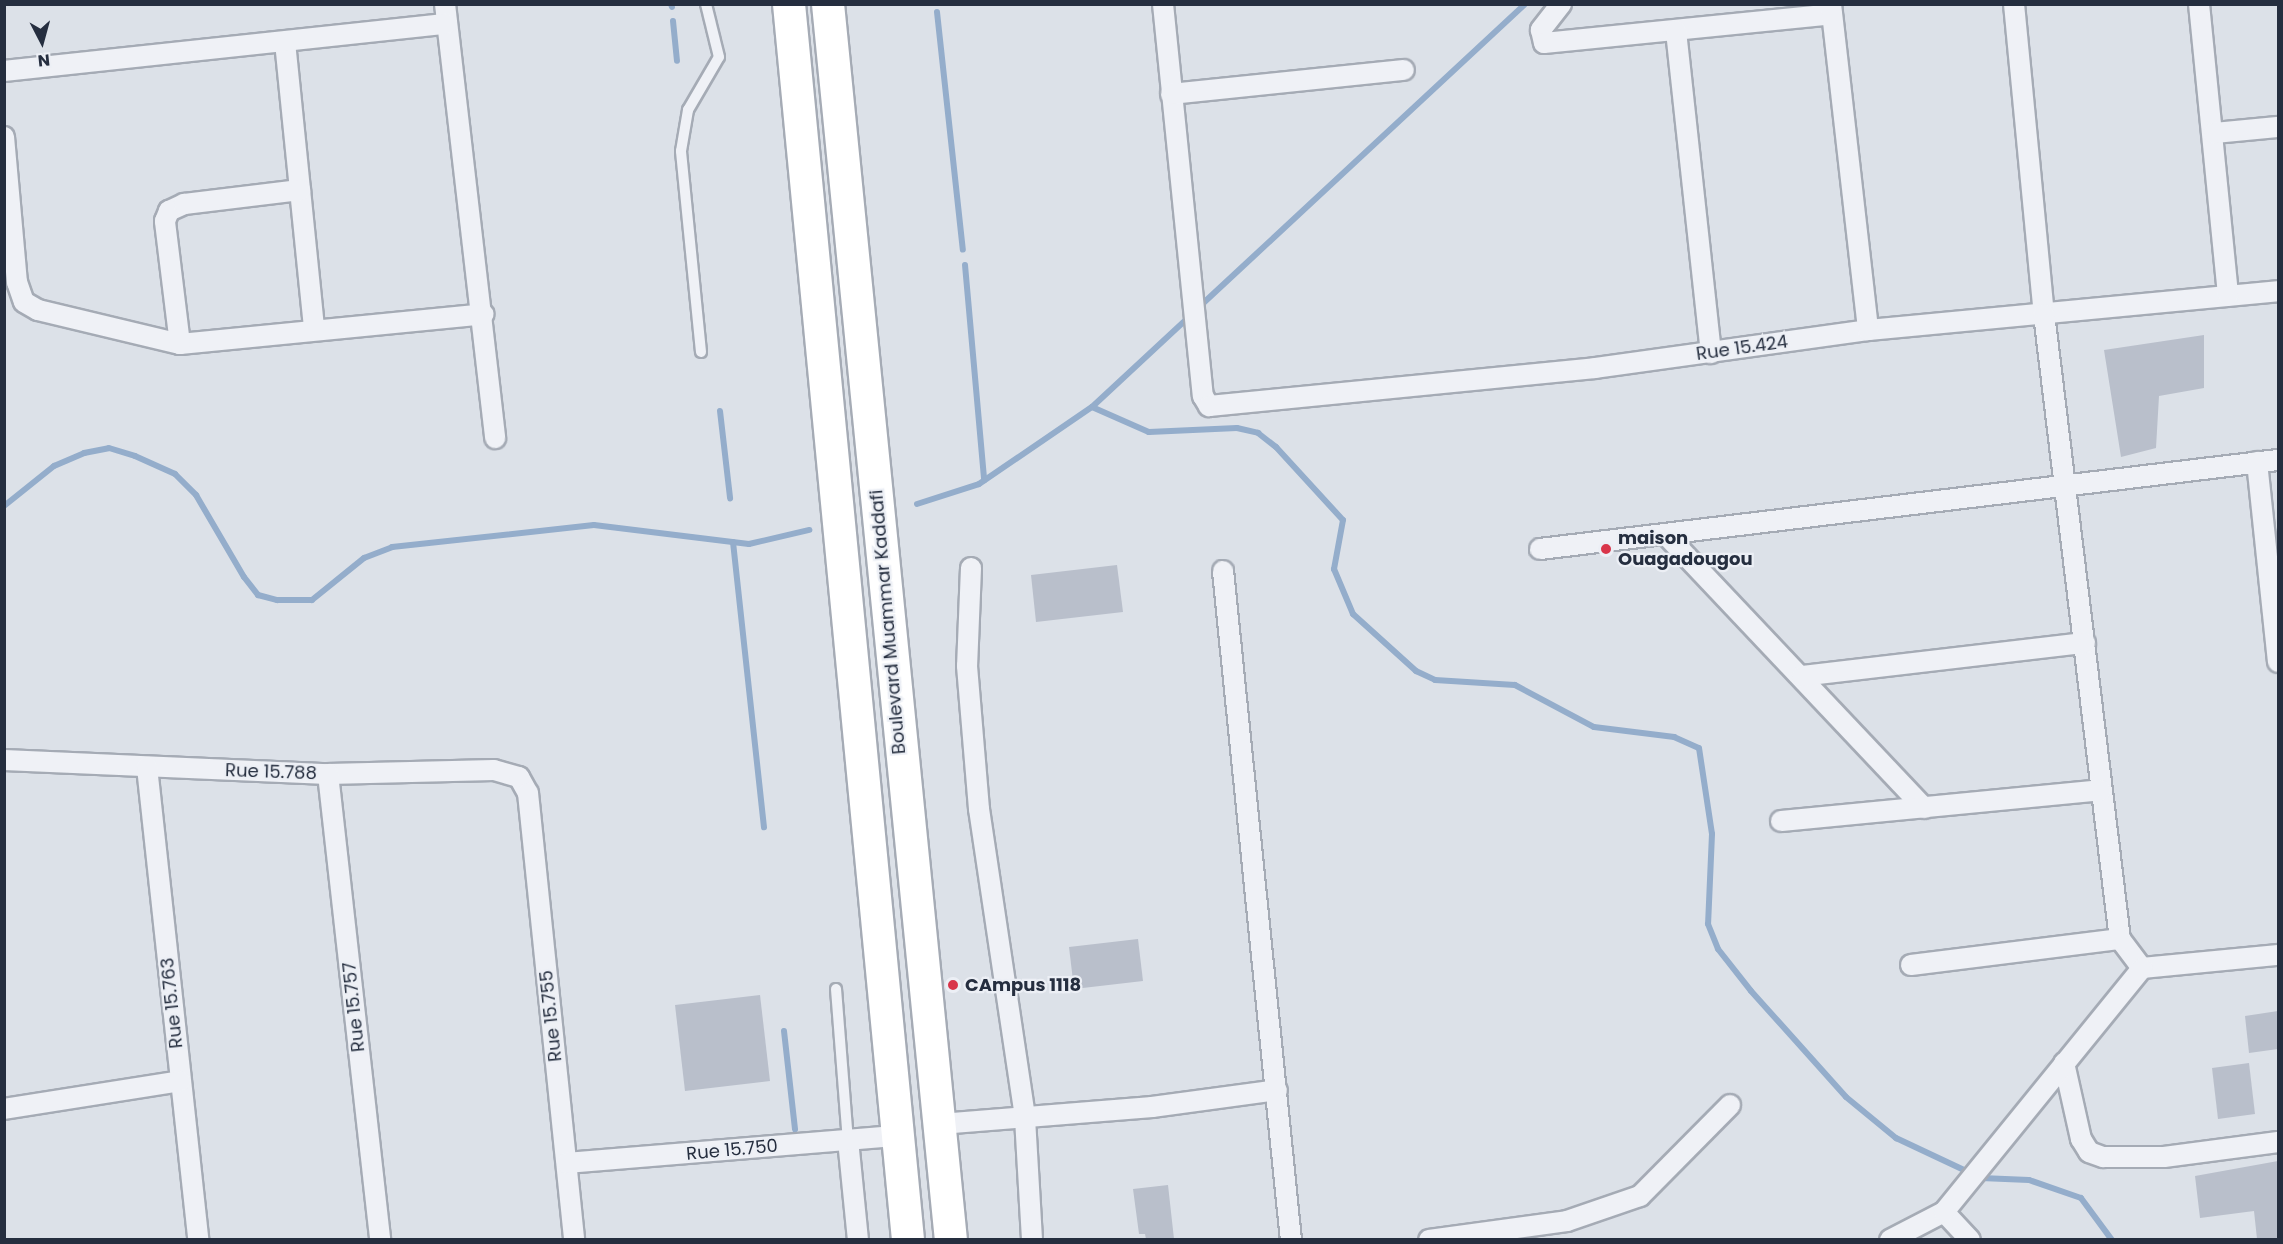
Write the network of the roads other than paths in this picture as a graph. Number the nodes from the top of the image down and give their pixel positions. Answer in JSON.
{"nodes":[{"id":1,"x":706,"y":4,"type":"edge"},
{"id":2,"x":789,"y":4,"type":"edge"},
{"id":3,"x":828,"y":4,"type":"edge"},
{"id":4,"x":1163,"y":4,"type":"edge"},
{"id":5,"x":1561,"y":4,"type":"edge"},
{"id":6,"x":2014,"y":4,"type":"edge"},
{"id":7,"x":2199,"y":4,"type":"edge"},
{"id":8,"x":1832,"y":9,"type":"edge"},
{"id":9,"x":446,"y":14,"type":"edge"},
{"id":10,"x":1676,"y":31,"type":"junction"},
{"id":11,"x":285,"y":42,"type":"junction"},
{"id":12,"x":1404,"y":70,"type":"dead end"},
{"id":13,"x":4,"y":71,"type":"edge"},
{"id":14,"x":1171,"y":94,"type":"junction"},
{"id":15,"x":2278,"y":127,"type":"edge"},
{"id":16,"x":2214,"y":133,"type":"junction"},
{"id":17,"x":4,"y":137,"type":"edge"},
{"id":18,"x":300,"y":190,"type":"junction"},
{"id":19,"x":2278,"y":291,"type":"edge"},
{"id":20,"x":2228,"y":296,"type":"junction"},
{"id":21,"x":484,"y":314,"type":"junction"},
{"id":22,"x":2044,"y":314,"type":"junction"},
{"id":23,"x":314,"y":327,"type":"junction"},
{"id":24,"x":1868,"y":330,"type":"junction"},
{"id":25,"x":180,"y":344,"type":"junction"},
{"id":26,"x":701,"y":352,"type":"dead end"},
{"id":27,"x":1711,"y":353,"type":"junction"},
{"id":28,"x":495,"y":438,"type":"dead end"},
{"id":29,"x":2278,"y":460,"type":"edge"},
{"id":30,"x":2257,"y":462,"type":"junction"},
{"id":31,"x":2065,"y":487,"type":"junction"},
{"id":32,"x":1668,"y":537,"type":"junction"},
{"id":33,"x":1540,"y":549,"type":"dead end"},
{"id":34,"x":970,"y":568,"type":"dead end"},
{"id":35,"x":1223,"y":571,"type":"dead end"},
{"id":36,"x":2276,"y":623,"type":"edge"},
{"id":37,"x":2085,"y":643,"type":"junction"},
{"id":38,"x":2278,"y":662,"type":"edge"},
{"id":39,"x":1802,"y":676,"type":"junction"},
{"id":40,"x":4,"y":760,"type":"edge"},
{"id":41,"x":147,"y":767,"type":"junction"},
{"id":42,"x":328,"y":774,"type":"junction"},
{"id":43,"x":2101,"y":790,"type":"junction"},
{"id":44,"x":528,"y":793,"type":"joint"},
{"id":45,"x":1924,"y":808,"type":"junction"},
{"id":46,"x":1781,"y":821,"type":"dead end"},
{"id":47,"x":2120,"y":939,"type":"junction"},
{"id":48,"x":2278,"y":955,"type":"edge"},
{"id":49,"x":1911,"y":965,"type":"dead end"},
{"id":50,"x":2142,"y":968,"type":"junction"},
{"id":51,"x":836,"y":989,"type":"dead end"},
{"id":52,"x":2064,"y":1063,"type":"junction"},
{"id":53,"x":180,"y":1081,"type":"junction"},
{"id":54,"x":1278,"y":1090,"type":"junction"},
{"id":55,"x":1730,"y":1105,"type":"dead end"},
{"id":56,"x":4,"y":1109,"type":"edge"},
{"id":57,"x":1025,"y":1118,"type":"junction"},
{"id":58,"x":940,"y":1124,"type":"junction"},
{"id":59,"x":897,"y":1136,"type":"junction"},
{"id":60,"x":848,"y":1140,"type":"junction"},
{"id":61,"x":2278,"y":1142,"type":"edge"},
{"id":62,"x":567,"y":1163,"type":"junction"},
{"id":63,"x":1944,"y":1212,"type":"junction"},
{"id":64,"x":198,"y":1239,"type":"edge"},
{"id":65,"x":381,"y":1239,"type":"edge"},
{"id":66,"x":574,"y":1239,"type":"edge"},
{"id":67,"x":858,"y":1239,"type":"edge"},
{"id":68,"x":908,"y":1239,"type":"edge"},
{"id":69,"x":951,"y":1239,"type":"edge"},
{"id":70,"x":1032,"y":1239,"type":"edge"},
{"id":71,"x":1291,"y":1239,"type":"edge"},
{"id":72,"x":1429,"y":1239,"type":"edge"},
{"id":73,"x":1890,"y":1239,"type":"edge"},
{"id":74,"x":1970,"y":1239,"type":"edge"}],
"edges":[{"from":1,"to":26,"type":"lane"},
{"from":2,"to":59,"type":"main road","name":"Boulevard Muammar Kaddafi"},
{"from":3,"to":58,"type":"main road","name":"Boulevard Muammar Kaddafi"},
{"from":4,"to":14,"type":"street"},
{"from":5,"to":10,"type":"street"},
{"from":6,"to":22,"type":"street"},
{"from":7,"to":16,"type":"street"},
{"from":8,"to":10,"type":"street"},
{"from":8,"to":24,"type":"street"},
{"from":9,"to":11,"type":"street"},
{"from":9,"to":21,"type":"street"},
{"from":10,"to":27,"type":"street"},
{"from":11,"to":13,"type":"street"},
{"from":11,"to":18,"type":"street"},
{"from":12,"to":14,"type":"street"},
{"from":14,"to":27,"type":"street","name":"Rue 15.424"},
{"from":15,"to":16,"type":"street"},
{"from":16,"to":20,"type":"street"},
{"from":17,"to":25,"type":"street"},
{"from":18,"to":23,"type":"street"},
{"from":18,"to":25,"type":"street"},
{"from":19,"to":20,"type":"street","name":"Rue 15.424"},
{"from":20,"to":22,"type":"street","name":"Rue 15.424"},
{"from":21,"to":23,"type":"street"},
{"from":21,"to":28,"type":"street"},
{"from":22,"to":24,"type":"street","name":"Rue 15.424"},
{"from":22,"to":31,"type":"street"},
{"from":23,"to":25,"type":"street"},
{"from":24,"to":27,"type":"street","name":"Rue 15.424"},
{"from":29,"to":30,"type":"street"},
{"from":30,"to":31,"type":"street"},
{"from":30,"to":36,"type":"street"},
{"from":31,"to":32,"type":"street"},
{"from":31,"to":37,"type":"street"},
{"from":32,"to":33,"type":"street"},
{"from":32,"to":39,"type":"street"},
{"from":34,"to":57,"type":"street"},
{"from":35,"to":54,"type":"street"},
{"from":36,"to":38,"type":"street"},
{"from":37,"to":39,"type":"street"},
{"from":37,"to":43,"type":"street"},
{"from":39,"to":45,"type":"street"},
{"from":40,"to":41,"type":"street","name":"Rue 15.788"},
{"from":41,"to":42,"type":"street","name":"Rue 15.788"},
{"from":41,"to":53,"type":"street","name":"Rue 15.763"},
{"from":42,"to":44,"type":"street","name":"Rue 15.788"},
{"from":42,"to":65,"type":"street","name":"Rue 15.757"},
{"from":43,"to":45,"type":"street"},
{"from":43,"to":47,"type":"street"},
{"from":44,"to":62,"type":"street","name":"Rue 15.755"},
{"from":45,"to":46,"type":"street"},
{"from":47,"to":49,"type":"street"},
{"from":47,"to":50,"type":"street"},
{"from":48,"to":50,"type":"street"},
{"from":50,"to":52,"type":"street"},
{"from":51,"to":60,"type":"lane"},
{"from":52,"to":61,"type":"street"},
{"from":52,"to":63,"type":"street"},
{"from":53,"to":56,"type":"street"},
{"from":53,"to":64,"type":"street","name":"Rue 15.763"},
{"from":54,"to":57,"type":"street"},
{"from":54,"to":71,"type":"street"},
{"from":55,"to":72,"type":"street"},
{"from":57,"to":58,"type":"street"},
{"from":57,"to":70,"type":"street"},
{"from":58,"to":69,"type":"main road","name":"Boulevard Muammar Kaddafi"},
{"from":59,"to":60,"type":"street","name":"Rue 15.750"},
{"from":59,"to":68,"type":"main road","name":"Boulevard Muammar Kaddafi"},
{"from":60,"to":62,"type":"street","name":"Rue 15.750"},
{"from":60,"to":67,"type":"street"},
{"from":62,"to":66,"type":"street","name":"Rue 15.755"},
{"from":63,"to":73,"type":"street"},
{"from":63,"to":74,"type":"street"}]}
